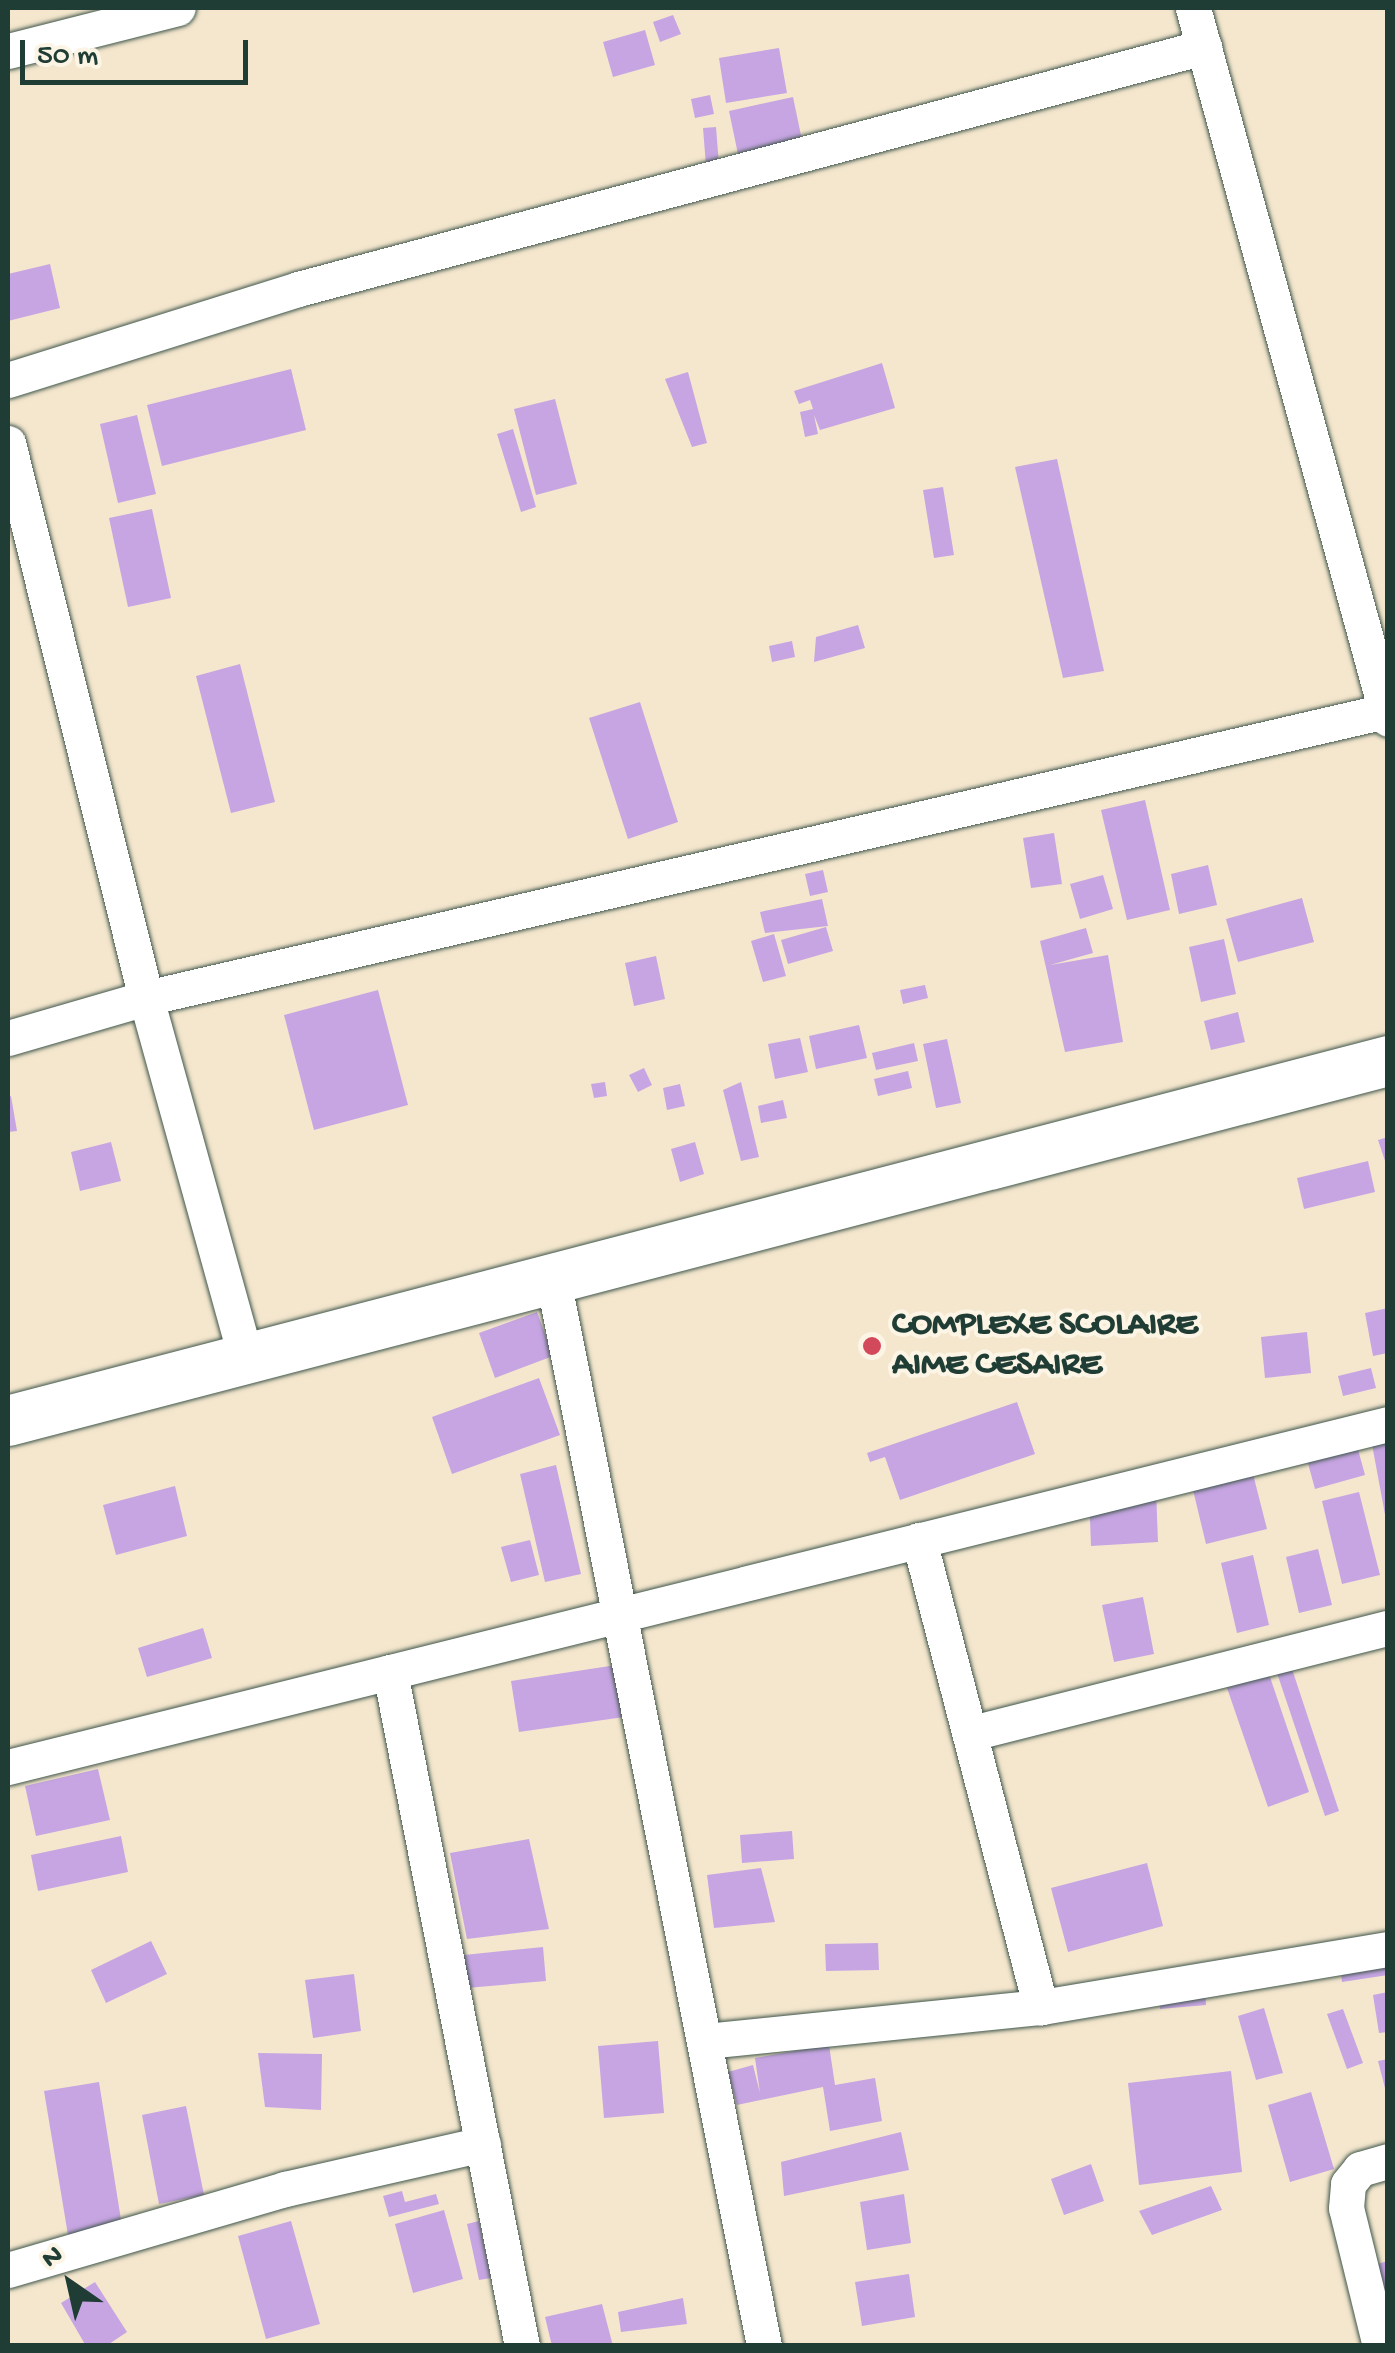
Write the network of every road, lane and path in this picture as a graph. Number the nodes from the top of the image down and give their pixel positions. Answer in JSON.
{"nodes":[{"id":1,"x":178,"y":8,"type":"edge"},
{"id":2,"x":1193,"y":8,"type":"edge"},
{"id":3,"x":1204,"y":47,"type":"junction"},
{"id":4,"x":8,"y":51,"type":"edge"},
{"id":5,"x":8,"y":380,"type":"edge"},
{"id":6,"x":8,"y":443,"type":"edge"},
{"id":7,"x":1386,"y":715,"type":"edge"},
{"id":8,"x":146,"y":998,"type":"junction"},
{"id":9,"x":8,"y":1038,"type":"edge"},
{"id":10,"x":1388,"y":1062,"type":"edge"},
{"id":11,"x":553,"y":1279,"type":"junction"},
{"id":12,"x":246,"y":1359,"type":"junction"},
{"id":13,"x":8,"y":1421,"type":"edge"},
{"id":14,"x":1388,"y":1424,"type":"edge"},
{"id":15,"x":919,"y":1540,"type":"junction"},
{"id":16,"x":621,"y":1614,"type":"junction"},
{"id":17,"x":1388,"y":1628,"type":"edge"},
{"id":18,"x":390,"y":1672,"type":"junction"},
{"id":19,"x":972,"y":1733,"type":"junction"},
{"id":20,"x":8,"y":1767,"type":"edge"},
{"id":21,"x":1388,"y":1949,"type":"edge"},
{"id":22,"x":1041,"y":2007,"type":"junction"},
{"id":23,"x":706,"y":2040,"type":"junction"},
{"id":24,"x":483,"y":2144,"type":"junction"},
{"id":25,"x":1388,"y":2161,"type":"edge"},
{"id":26,"x":8,"y":2270,"type":"edge"},
{"id":27,"x":522,"y":2346,"type":"edge"},
{"id":28,"x":764,"y":2346,"type":"edge"},
{"id":29,"x":1380,"y":2346,"type":"edge"}],
"edges":[{"from":1,"to":4,"type":"street"},
{"from":2,"to":3,"type":"street"},
{"from":3,"to":5,"type":"street"},
{"from":3,"to":7,"type":"street"},
{"from":6,"to":8,"type":"street"},
{"from":7,"to":8,"type":"street"},
{"from":8,"to":9,"type":"street"},
{"from":8,"to":12,"type":"street"},
{"from":10,"to":11,"type":"main road"},
{"from":11,"to":12,"type":"main road"},
{"from":11,"to":16,"type":"street"},
{"from":12,"to":13,"type":"main road"},
{"from":14,"to":15,"type":"street"},
{"from":15,"to":16,"type":"street"},
{"from":15,"to":19,"type":"street"},
{"from":16,"to":18,"type":"street"},
{"from":16,"to":23,"type":"street"},
{"from":17,"to":19,"type":"street"},
{"from":18,"to":20,"type":"street"},
{"from":18,"to":24,"type":"street"},
{"from":19,"to":22,"type":"street"},
{"from":21,"to":22,"type":"street"},
{"from":22,"to":23,"type":"street"},
{"from":23,"to":28,"type":"street"},
{"from":24,"to":26,"type":"street"},
{"from":24,"to":27,"type":"street"},
{"from":25,"to":29,"type":"street"}]}
